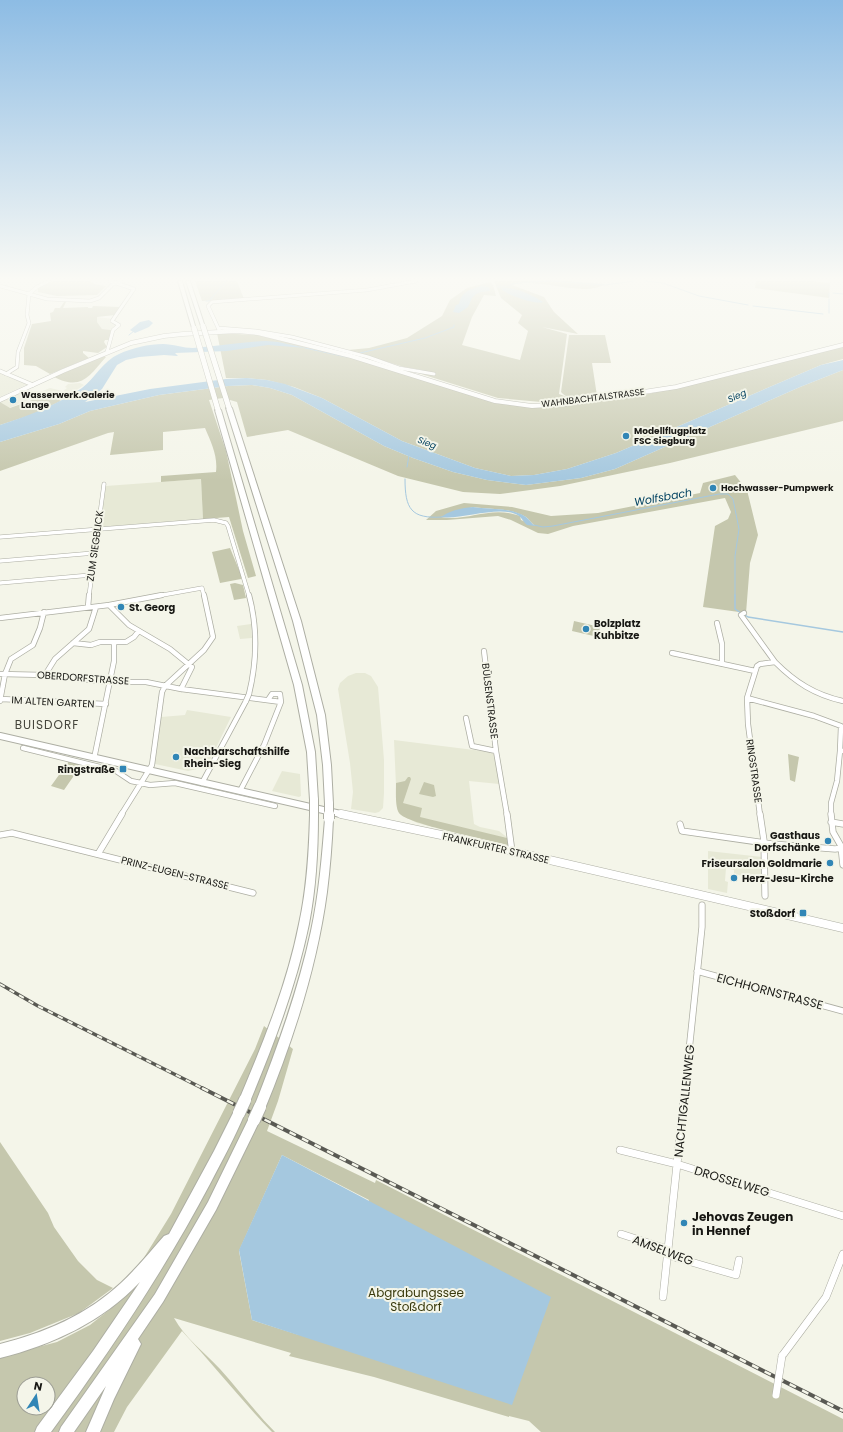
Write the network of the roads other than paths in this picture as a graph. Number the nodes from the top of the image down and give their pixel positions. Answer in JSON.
{"nodes":[{"id":1,"x":20,"y":348,"type":"edge"},
{"id":2,"x":108,"y":348,"type":"edge"},
{"id":3,"x":118,"y":348,"type":"edge"},
{"id":4,"x":200,"y":348,"type":"edge"},
{"id":5,"x":210,"y":348,"type":"edge"},
{"id":6,"x":318,"y":348,"type":"edge"},
{"id":7,"x":333,"y":348,"type":"edge"},
{"id":8,"x":828,"y":348,"type":"edge"},
{"id":9,"x":107,"y":352,"type":"junction"},
{"id":10,"x":0,"y":371,"type":"edge"},
{"id":11,"x":6,"y":374,"type":"junction"},
{"id":12,"x":434,"y":374,"type":"dead end"},
{"id":13,"x":32,"y":385,"type":"junction"},
{"id":14,"x":0,"y":400,"type":"edge"},
{"id":15,"x":104,"y":484,"type":"dead end"},
{"id":16,"x":98,"y":529,"type":"junction"},
{"id":17,"x":0,"y":537,"type":"edge"},
{"id":18,"x":94,"y":553,"type":"junction"},
{"id":19,"x":0,"y":561,"type":"edge"},
{"id":20,"x":91,"y":575,"type":"junction"},
{"id":21,"x":0,"y":583,"type":"edge"},
{"id":22,"x":109,"y":605,"type":"junction"},
{"id":23,"x":96,"y":606,"type":"junction"},
{"id":24,"x":88,"y":607,"type":"junction"},
{"id":25,"x":44,"y":612,"type":"junction"},
{"id":26,"x":742,"y":614,"type":"dead end"},
{"id":27,"x":0,"y":618,"type":"edge"},
{"id":28,"x":717,"y":623,"type":"dead end"},
{"id":29,"x":138,"y":632,"type":"junction"},
{"id":30,"x":114,"y":642,"type":"junction"},
{"id":31,"x":73,"y":643,"type":"junction"},
{"id":32,"x":484,"y":651,"type":"dead end"},
{"id":33,"x":672,"y":653,"type":"dead end"},
{"id":34,"x":775,"y":662,"type":"junction"},
{"id":35,"x":188,"y":664,"type":"junction"},
{"id":36,"x":722,"y":664,"type":"junction"},
{"id":37,"x":755,"y":670,"type":"junction"},
{"id":38,"x":2,"y":674,"type":"edge"},
{"id":39,"x":45,"y":675,"type":"junction"},
{"id":40,"x":109,"y":682,"type":"junction"},
{"id":41,"x":165,"y":686,"type":"junction"},
{"id":42,"x":181,"y":689,"type":"junction"},
{"id":43,"x":748,"y":698,"type":"junction"},
{"id":44,"x":0,"y":700,"type":"edge"},
{"id":45,"x":268,"y":700,"type":"junction"},
{"id":46,"x":843,"y":701,"type":"edge"},
{"id":47,"x":280,"y":702,"type":"junction"},
{"id":48,"x":106,"y":704,"type":"junction"},
{"id":49,"x":466,"y":718,"type":"dead end"},
{"id":50,"x":0,"y":736,"type":"edge"},
{"id":51,"x":23,"y":748,"type":"dead end"},
{"id":52,"x":496,"y":750,"type":"junction"},
{"id":53,"x":841,"y":751,"type":"edge"},
{"id":54,"x":95,"y":754,"type":"dead end"},
{"id":55,"x":149,"y":771,"type":"junction"},
{"id":56,"x":202,"y":783,"type":"junction"},
{"id":57,"x":141,"y":784,"type":"junction"},
{"id":58,"x":240,"y":791,"type":"junction"},
{"id":59,"x":275,"y":806,"type":"dead end"},
{"id":60,"x":831,"y":822,"type":"junction"},
{"id":61,"x":680,"y":824,"type":"dead end"},
{"id":62,"x":843,"y":824,"type":"edge"},
{"id":63,"x":0,"y":834,"type":"edge"},
{"id":64,"x":764,"y":842,"type":"junction"},
{"id":65,"x":842,"y":848,"type":"edge"},
{"id":66,"x":512,"y":852,"type":"junction"},
{"id":67,"x":98,"y":854,"type":"junction"},
{"id":68,"x":843,"y":865,"type":"edge"},
{"id":69,"x":253,"y":893,"type":"dead end"},
{"id":70,"x":765,"y":896,"type":"dead end"},
{"id":71,"x":702,"y":905,"type":"dead end"},
{"id":72,"x":843,"y":928,"type":"edge"},
{"id":73,"x":698,"y":971,"type":"junction"},
{"id":74,"x":843,"y":1011,"type":"edge"},
{"id":75,"x":620,"y":1150,"type":"dead end"},
{"id":76,"x":677,"y":1164,"type":"junction"},
{"id":77,"x":843,"y":1216,"type":"edge"},
{"id":78,"x":182,"y":1225,"type":"junction"},
{"id":79,"x":621,"y":1234,"type":"dead end"},
{"id":80,"x":667,"y":1249,"type":"junction"},
{"id":81,"x":843,"y":1254,"type":"edge"},
{"id":82,"x":740,"y":1260,"type":"dead end"},
{"id":83,"x":662,"y":1297,"type":"dead end"},
{"id":84,"x":145,"y":1321,"type":"junction"},
{"id":85,"x":0,"y":1351,"type":"edge"},
{"id":86,"x":776,"y":1395,"type":"dead end"},
{"id":87,"x":42,"y":1432,"type":"edge"},
{"id":88,"x":66,"y":1432,"type":"edge"},
{"id":89,"x":93,"y":1432,"type":"edge"}],
"edges":[{"from":1,"to":11,"type":"street"},
{"from":2,"to":9,"type":"street"},
{"from":3,"to":9,"type":"main road","name":"WAHNBACHTALSTRASSE"},
{"from":4,"to":78,"type":"highway","bridge":true},
{"from":5,"to":84,"type":"highway","bridge":true},
{"from":6,"to":8,"type":"main road","name":"WAHNBACHTALSTRASSE"},
{"from":7,"to":12,"type":"street"},
{"from":9,"to":13,"type":"main road","name":"WAHNBACHTALSTRASSE"},
{"from":10,"to":11,"type":"street"},
{"from":11,"to":13,"type":"street"},
{"from":13,"to":14,"type":"main road","name":"WAHNBACHTALSTRASSE"},
{"from":15,"to":16,"type":"street","name":"ZUM SIEGBLICK"},
{"from":16,"to":17,"type":"street"},
{"from":16,"to":18,"type":"street","name":"ZUM SIEGBLICK"},
{"from":16,"to":56,"type":"street","bridge":true},
{"from":18,"to":19,"type":"street"},
{"from":18,"to":20,"type":"street","name":"ZUM SIEGBLICK"},
{"from":20,"to":21,"type":"street"},
{"from":20,"to":24,"type":"street","name":"ZUM SIEGBLICK"},
{"from":22,"to":23,"type":"street"},
{"from":22,"to":29,"type":"street"},
{"from":22,"to":35,"type":"street"},
{"from":23,"to":24,"type":"street"},
{"from":23,"to":31,"type":"street"},
{"from":24,"to":25,"type":"street"},
{"from":25,"to":27,"type":"street"},
{"from":25,"to":38,"type":"street"},
{"from":26,"to":34,"type":"street"},
{"from":28,"to":36,"type":"street"},
{"from":29,"to":30,"type":"street"},
{"from":29,"to":35,"type":"street"},
{"from":30,"to":31,"type":"street"},
{"from":30,"to":40,"type":"street"},
{"from":31,"to":39,"type":"street"},
{"from":32,"to":52,"type":"street","name":"BÜLSENSTRASSE"},
{"from":33,"to":36,"type":"street"},
{"from":34,"to":37,"type":"street"},
{"from":34,"to":46,"type":"street"},
{"from":35,"to":41,"type":"street"},
{"from":35,"to":42,"type":"street"},
{"from":36,"to":37,"type":"street"},
{"from":37,"to":43,"type":"street","name":"RINGSTRASSE"},
{"from":38,"to":39,"type":"street","name":"OBERDORFSTRASSE"},
{"from":38,"to":44,"type":"street"},
{"from":39,"to":40,"type":"street","name":"OBERDORFSTRASSE"},
{"from":40,"to":41,"type":"street","name":"OBERDORFSTRASSE"},
{"from":40,"to":48,"type":"street"},
{"from":41,"to":42,"type":"street","name":"OBERDORFSTRASSE"},
{"from":41,"to":55,"type":"street"},
{"from":42,"to":45,"type":"street","name":"OBERDORFSTRASSE"},
{"from":43,"to":53,"type":"street"},
{"from":43,"to":64,"type":"street","name":"RINGSTRASSE"},
{"from":44,"to":48,"type":"street","name":"IM ALTEN GARTEN"},
{"from":45,"to":47,"type":"street"},
{"from":45,"to":47,"type":"street"},
{"from":47,"to":58,"type":"street"},
{"from":48,"to":54,"type":"street"},
{"from":49,"to":52,"type":"street","name":"BÜLSENSTRASSE"},
{"from":50,"to":55,"type":"main road","name":"FRANKFURTER STRASSE"},
{"from":51,"to":57,"type":"street"},
{"from":52,"to":66,"type":"street","name":"BÜLSENSTRASSE"},
{"from":53,"to":60,"type":"street"},
{"from":55,"to":56,"type":"main road","name":"FRANKFURTER STRASSE"},
{"from":55,"to":57,"type":"street"},
{"from":56,"to":58,"type":"main road","name":"FRANKFURTER STRASSE"},
{"from":57,"to":59,"type":"street"},
{"from":57,"to":67,"type":"street"},
{"from":58,"to":66,"type":"main road","name":"FRANKFURTER STRASSE"},
{"from":60,"to":62,"type":"street"},
{"from":60,"to":65,"type":"street"},
{"from":61,"to":64,"type":"street"},
{"from":63,"to":67,"type":"street","name":"PRINZ-EUGEN-STRASSE"},
{"from":64,"to":65,"type":"street"},
{"from":64,"to":70,"type":"street","name":"RINGSTRASSE"},
{"from":65,"to":68,"type":"street"},
{"from":66,"to":72,"type":"main road","name":"FRANKFURTER STRASSE"},
{"from":67,"to":69,"type":"street","name":"PRINZ-EUGEN-STRASSE"},
{"from":71,"to":73,"type":"street","name":"NACHTIGALLENWEG"},
{"from":73,"to":74,"type":"street","name":"EICHHORNSTRASSE"},
{"from":73,"to":76,"type":"street","name":"NACHTIGALLENWEG"},
{"from":75,"to":76,"type":"street","name":"DROSSELWEG"},
{"from":76,"to":77,"type":"street","name":"DROSSELWEG"},
{"from":76,"to":80,"type":"street","name":"NACHTIGALLENWEG"},
{"from":78,"to":85,"type":"highway"},
{"from":78,"to":87,"type":"highway"},
{"from":79,"to":80,"type":"street","name":"AMSELWEG"},
{"from":80,"to":82,"type":"street","name":"AMSELWEG"},
{"from":80,"to":83,"type":"street","name":"NACHTIGALLENWEG"},
{"from":81,"to":86,"type":"street","bridge":true},
{"from":84,"to":88,"type":"highway"},
{"from":84,"to":89,"type":"highway"}]}
